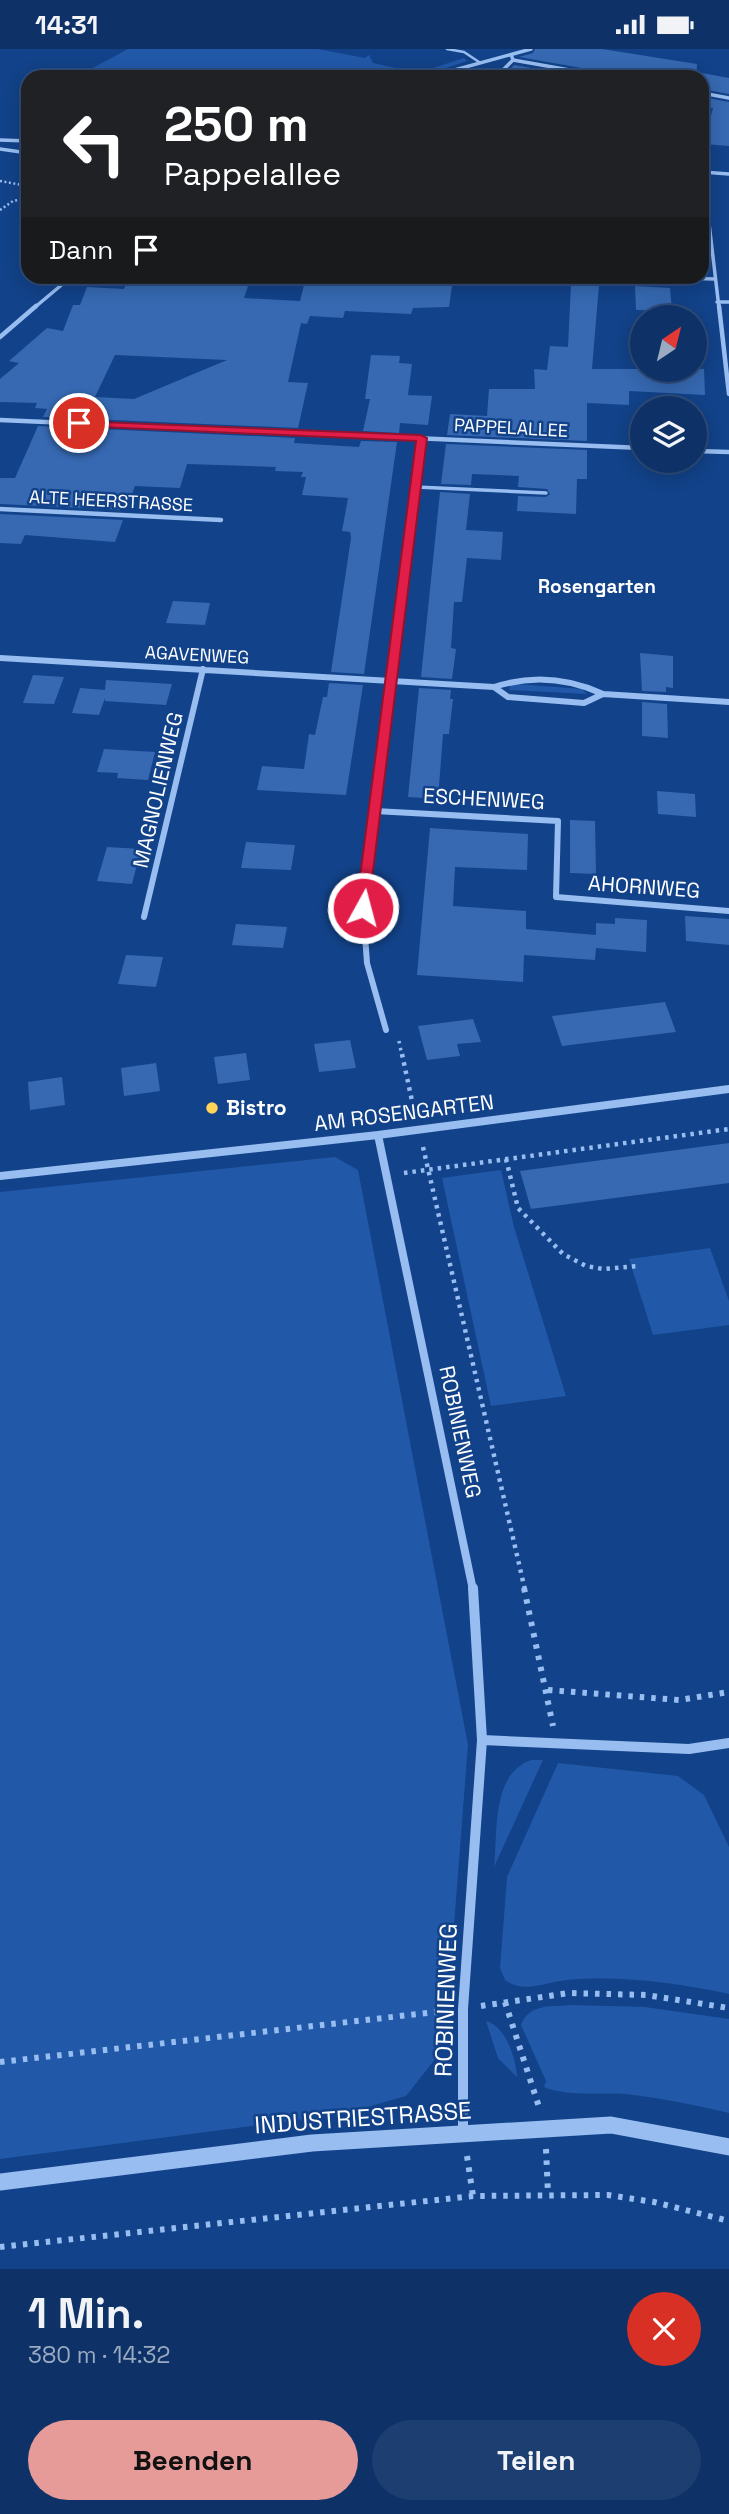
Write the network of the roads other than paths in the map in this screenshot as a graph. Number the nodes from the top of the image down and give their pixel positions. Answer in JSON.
{"nodes":[{"id":1,"x":447,"y":49,"type":"edge"},
{"id":2,"x":531,"y":49,"type":"edge"},
{"id":3,"x":512,"y":58,"type":"junction"},
{"id":4,"x":479,"y":62,"type":"junction"},
{"id":5,"x":452,"y":70,"type":"edge"},
{"id":6,"x":502,"y":70,"type":"edge"},
{"id":7,"x":573,"y":70,"type":"edge"},
{"id":8,"x":709,"y":94,"type":"edge"},
{"id":9,"x":729,"y":98,"type":"edge"},
{"id":10,"x":0,"y":139,"type":"edge"},
{"id":11,"x":21,"y":140,"type":"edge"},
{"id":12,"x":0,"y":149,"type":"edge"},
{"id":13,"x":21,"y":152,"type":"edge"},
{"id":14,"x":709,"y":172,"type":"edge"},
{"id":15,"x":729,"y":174,"type":"edge"},
{"id":16,"x":709,"y":226,"type":"edge"},
{"id":17,"x":709,"y":279,"type":"edge"},
{"id":18,"x":715,"y":279,"type":"junction"},
{"id":19,"x":63,"y":284,"type":"edge"},
{"id":20,"x":717,"y":302,"type":"junction"},
{"id":21,"x":729,"y":302,"type":"edge"},
{"id":22,"x":0,"y":337,"type":"edge"},
{"id":23,"x":729,"y":394,"type":"edge"},
{"id":24,"x":0,"y":420,"type":"edge"},
{"id":25,"x":421,"y":438,"type":"junction"},
{"id":26,"x":630,"y":447,"type":"edge"},
{"id":27,"x":707,"y":451,"type":"edge"},
{"id":28,"x":729,"y":452,"type":"edge"},
{"id":29,"x":416,"y":487,"type":"junction"},
{"id":30,"x":546,"y":493,"type":"dead end"},
{"id":31,"x":0,"y":509,"type":"edge"},
{"id":32,"x":221,"y":520,"type":"dead end"},
{"id":33,"x":0,"y":658,"type":"edge"},
{"id":34,"x":203,"y":669,"type":"junction"},
{"id":35,"x":391,"y":682,"type":"junction"},
{"id":36,"x":494,"y":687,"type":"junction"},
{"id":37,"x":603,"y":694,"type":"junction"},
{"id":38,"x":729,"y":702,"type":"edge"},
{"id":39,"x":375,"y":811,"type":"junction"},
{"id":40,"x":556,"y":897,"type":"joint"},
{"id":41,"x":729,"y":911,"type":"edge"},
{"id":42,"x":144,"y":917,"type":"dead end"},
{"id":43,"x":386,"y":1030,"type":"road end"},
{"id":44,"x":729,"y":1089,"type":"edge"},
{"id":45,"x":378,"y":1135,"type":"junction"},
{"id":46,"x":0,"y":1176,"type":"edge"},
{"id":47,"x":482,"y":1740,"type":"junction"},
{"id":48,"x":729,"y":1743,"type":"edge"},
{"id":49,"x":463,"y":2135,"type":"junction"},
{"id":50,"x":729,"y":2147,"type":"edge"},
{"id":51,"x":0,"y":2182,"type":"edge"}],
"edges":[{"from":1,"to":4,"type":"lane"},
{"from":2,"to":3,"type":"street"},
{"from":3,"to":4,"type":"street"},
{"from":3,"to":6,"type":"street"},
{"from":3,"to":7,"type":"street"},
{"from":4,"to":5,"type":"street"},
{"from":8,"to":9,"type":"street"},
{"from":10,"to":11,"type":"street"},
{"from":12,"to":13,"type":"street"},
{"from":14,"to":15,"type":"street"},
{"from":16,"to":18,"type":"street"},
{"from":17,"to":18,"type":"street"},
{"from":18,"to":20,"type":"street"},
{"from":19,"to":22,"type":"street"},
{"from":20,"to":21,"type":"street"},
{"from":20,"to":23,"type":"street"},
{"from":24,"to":25,"type":"street","name":"PAPPELALLEE"},
{"from":25,"to":26,"type":"street","name":"PAPPELALLEE"},
{"from":25,"to":29,"type":"street"},
{"from":27,"to":28,"type":"street"},
{"from":29,"to":30,"type":"lane"},
{"from":29,"to":35,"type":"street"},
{"from":31,"to":32,"type":"street","name":"ALTE HEERSTRASSE"},
{"from":33,"to":34,"type":"street","name":"AGAVENWEG"},
{"from":34,"to":35,"type":"street","name":"AGAVENWEG"},
{"from":34,"to":42,"type":"street","name":"MAGNOLIENWEG"},
{"from":35,"to":36,"type":"street"},
{"from":35,"to":39,"type":"street"},
{"from":36,"to":37,"type":"street"},
{"from":36,"to":37,"type":"street"},
{"from":37,"to":38,"type":"street"},
{"from":39,"to":40,"type":"street","name":"ESCHENWEG"},
{"from":39,"to":43,"type":"street"},
{"from":40,"to":41,"type":"street","name":"AHORNWEG"},
{"from":44,"to":45,"type":"street","name":"AM ROSENGARTEN"},
{"from":45,"to":46,"type":"street","name":"AM ROSENGARTEN"},
{"from":45,"to":47,"type":"street","name":"ROBINIENWEG"},
{"from":47,"to":48,"type":"street"},
{"from":47,"to":49,"type":"street","name":"ROBINIENWEG"},
{"from":49,"to":50,"type":"street","name":"INDUSTRIESTRASSE"},
{"from":49,"to":51,"type":"street","name":"INDUSTRIESTRASSE"}]}
